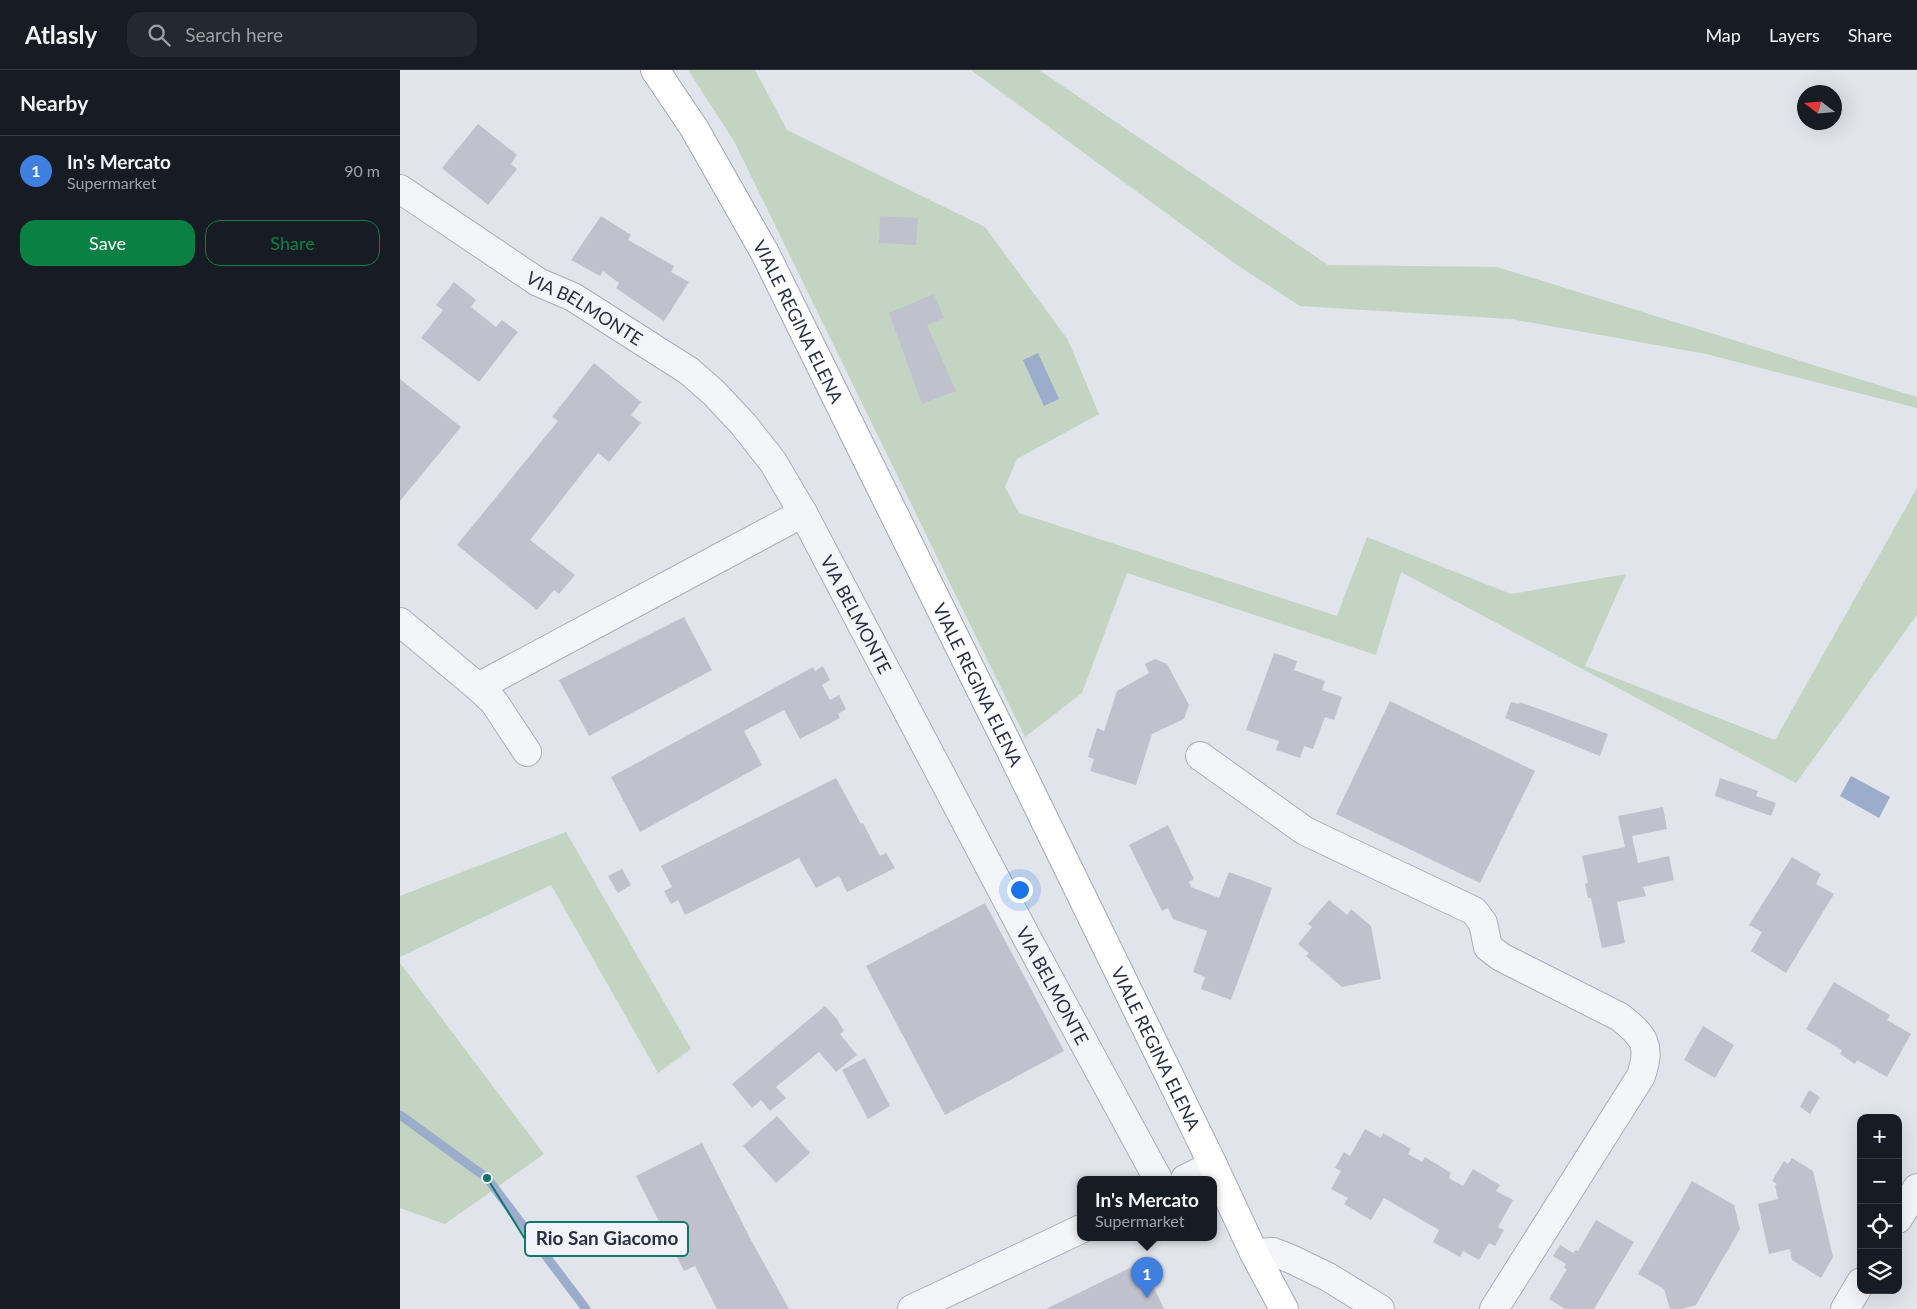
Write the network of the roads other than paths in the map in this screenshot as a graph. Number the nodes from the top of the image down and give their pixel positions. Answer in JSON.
{"nodes":[{"id":1,"x":655,"y":70,"type":"edge"},
{"id":2,"x":400,"y":189,"type":"edge"},
{"id":3,"x":803,"y":513,"type":"junction"},
{"id":4,"x":400,"y":622,"type":"edge"},
{"id":5,"x":478,"y":687,"type":"junction"},
{"id":6,"x":527,"y":752,"type":"dead end"},
{"id":7,"x":1200,"y":756,"type":"dead end"},
{"id":8,"x":1213,"y":1165,"type":"junction"},
{"id":9,"x":1156,"y":1176,"type":"edge"},
{"id":10,"x":1191,"y":1176,"type":"edge"},
{"id":11,"x":1917,"y":1188,"type":"edge"},
{"id":12,"x":1902,"y":1212,"type":"edge"},
{"id":13,"x":1077,"y":1231,"type":"edge"},
{"id":14,"x":1254,"y":1253,"type":"junction"},
{"id":15,"x":1857,"y":1289,"type":"edge"},
{"id":16,"x":912,"y":1309,"type":"edge"},
{"id":17,"x":1284,"y":1309,"type":"edge"},
{"id":18,"x":1380,"y":1309,"type":"edge"},
{"id":19,"x":1494,"y":1309,"type":"edge"},
{"id":20,"x":1845,"y":1309,"type":"edge"}],
"edges":[{"from":1,"to":8,"type":"main road","name":"VIALE REGINA ELENA"},
{"from":2,"to":3,"type":"street","name":"VIA BELMONTE"},
{"from":3,"to":5,"type":"street"},
{"from":3,"to":9,"type":"street","name":"VIA BELMONTE"},
{"from":4,"to":5,"type":"street"},
{"from":5,"to":6,"type":"street"},
{"from":7,"to":19,"type":"street"},
{"from":8,"to":10,"type":"street"},
{"from":8,"to":14,"type":"main road","name":"VIALE REGINA ELENA"},
{"from":11,"to":12,"type":"street"},
{"from":13,"to":16,"type":"street"},
{"from":14,"to":17,"type":"main road","name":"VIALE REGINA ELENA"},
{"from":14,"to":18,"type":"street"},
{"from":15,"to":20,"type":"street"}]}
